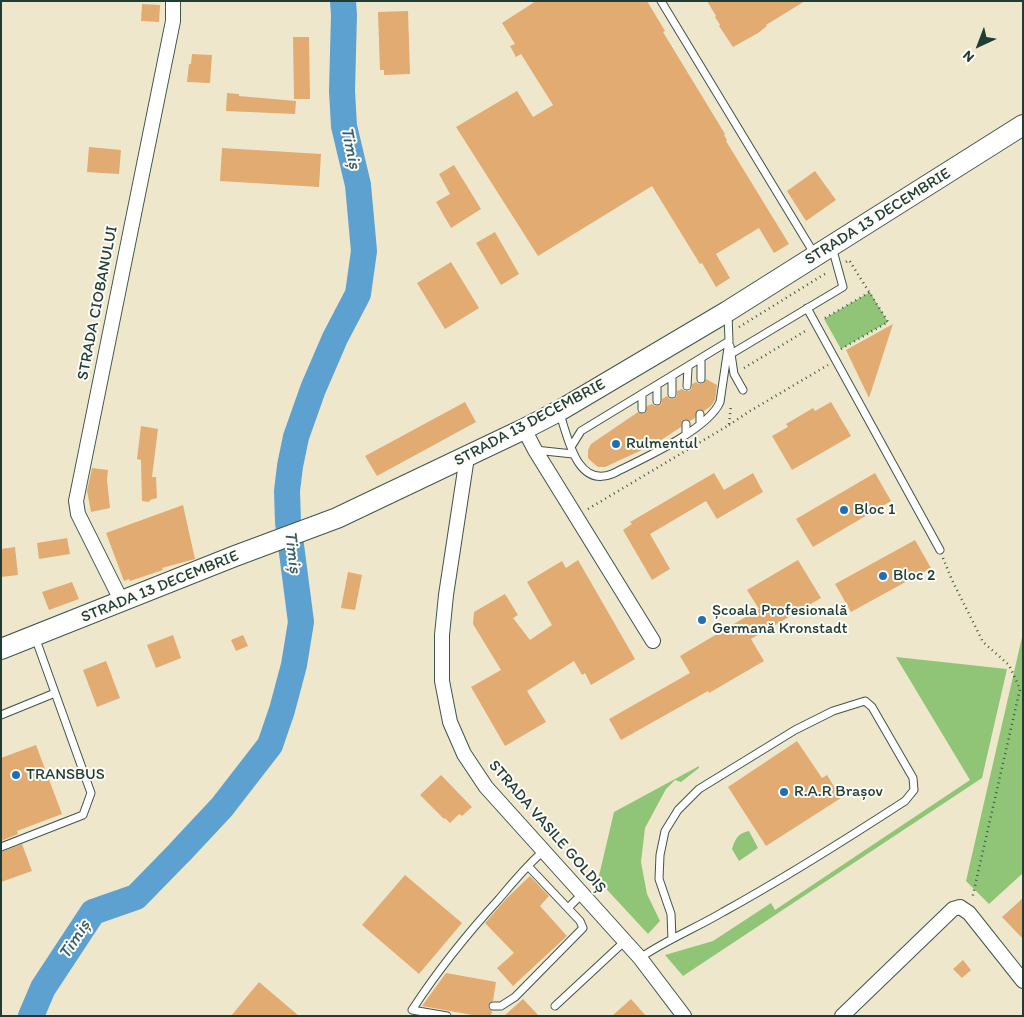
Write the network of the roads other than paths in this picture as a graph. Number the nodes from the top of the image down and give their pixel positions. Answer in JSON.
{"nodes":[{"id":1,"x":173,"y":1,"type":"edge"},
{"id":2,"x":661,"y":1,"type":"edge"},
{"id":3,"x":1023,"y":125,"type":"edge"},
{"id":4,"x":824,"y":252,"type":"junction"},
{"id":5,"x":808,"y":308,"type":"junction"},
{"id":6,"x":728,"y":311,"type":"junction"},
{"id":7,"x":729,"y":338,"type":"junction"},
{"id":8,"x":731,"y":354,"type":"junction"},
{"id":9,"x":701,"y":360,"type":"junction"},
{"id":10,"x":688,"y":368,"type":"junction"},
{"id":11,"x":672,"y":377,"type":"junction"},
{"id":12,"x":701,"y":379,"type":"dead end"},
{"id":13,"x":657,"y":386,"type":"junction"},
{"id":14,"x":687,"y":386,"type":"dead end"},
{"id":15,"x":743,"y":390,"type":"dead end"},
{"id":16,"x":672,"y":394,"type":"dead end"},
{"id":17,"x":642,"y":395,"type":"junction"},
{"id":18,"x":657,"y":402,"type":"dead end"},
{"id":19,"x":642,"y":409,"type":"dead end"},
{"id":20,"x":559,"y":411,"type":"junction"},
{"id":21,"x":700,"y":414,"type":"dead end"},
{"id":22,"x":686,"y":424,"type":"dead end"},
{"id":23,"x":700,"y":424,"type":"junction"},
{"id":24,"x":524,"y":430,"type":"junction"},
{"id":25,"x":671,"y":434,"type":"dead end"},
{"id":26,"x":686,"y":434,"type":"junction"},
{"id":27,"x":671,"y":443,"type":"junction"},
{"id":28,"x":654,"y":444,"type":"dead end"},
{"id":29,"x":535,"y":450,"type":"junction"},
{"id":30,"x":572,"y":450,"type":"junction"},
{"id":31,"x":640,"y":451,"type":"dead end"},
{"id":32,"x":655,"y":452,"type":"junction"},
{"id":33,"x":467,"y":458,"type":"junction"},
{"id":34,"x":639,"y":460,"type":"junction"},
{"id":35,"x":940,"y":550,"type":"road end"},
{"id":36,"x":122,"y":602,"type":"junction"},
{"id":37,"x":35,"y":637,"type":"junction"},
{"id":38,"x":653,"y":641,"type":"dead end"},
{"id":39,"x":1,"y":649,"type":"edge"},
{"id":40,"x":55,"y":693,"type":"junction"},
{"id":41,"x":1,"y":716,"type":"edge"},
{"id":42,"x":1,"y":847,"type":"edge"},
{"id":43,"x":543,"y":851,"type":"junction"},
{"id":44,"x":528,"y":866,"type":"junction"},
{"id":45,"x":582,"y":894,"type":"junction"},
{"id":46,"x":568,"y":908,"type":"junction"},
{"id":47,"x":672,"y":939,"type":"junction"},
{"id":48,"x":625,"y":941,"type":"junction"},
{"id":49,"x":640,"y":958,"type":"junction"},
{"id":50,"x":1023,"y":981,"type":"edge"},
{"id":51,"x":493,"y":1006,"type":"dead end"},
{"id":52,"x":555,"y":1006,"type":"dead end"},
{"id":53,"x":447,"y":1016,"type":"edge"},
{"id":54,"x":684,"y":1016,"type":"edge"},
{"id":55,"x":842,"y":1016,"type":"edge"}],
"edges":[{"from":1,"to":36,"type":"street","name":"STRADA CIOBANULUI"},
{"from":2,"to":4,"type":"lane"},
{"from":3,"to":4,"type":"main road","name":"STRADA 13 DECEMBRIE"},
{"from":4,"to":5,"type":"lane"},
{"from":4,"to":6,"type":"main road","name":"STRADA 13 DECEMBRIE"},
{"from":5,"to":8,"type":"lane"},
{"from":5,"to":35,"type":"lane"},
{"from":6,"to":7,"type":"lane"},
{"from":6,"to":20,"type":"main road","name":"STRADA 13 DECEMBRIE"},
{"from":7,"to":8,"type":"lane"},
{"from":7,"to":9,"type":"lane"},
{"from":7,"to":23,"type":"lane"},
{"from":8,"to":15,"type":"lane"},
{"from":9,"to":10,"type":"lane"},
{"from":9,"to":12,"type":"lane"},
{"from":10,"to":11,"type":"lane"},
{"from":10,"to":14,"type":"lane"},
{"from":11,"to":13,"type":"lane"},
{"from":11,"to":16,"type":"lane"},
{"from":13,"to":17,"type":"lane"},
{"from":13,"to":18,"type":"lane"},
{"from":17,"to":19,"type":"lane"},
{"from":17,"to":30,"type":"lane"},
{"from":20,"to":24,"type":"main road","name":"STRADA 13 DECEMBRIE"},
{"from":20,"to":30,"type":"lane"},
{"from":21,"to":23,"type":"lane"},
{"from":22,"to":26,"type":"lane"},
{"from":23,"to":26,"type":"lane"},
{"from":24,"to":29,"type":"street"},
{"from":24,"to":33,"type":"main road","name":"STRADA 13 DECEMBRIE"},
{"from":25,"to":27,"type":"lane"},
{"from":26,"to":27,"type":"lane"},
{"from":27,"to":32,"type":"lane"},
{"from":28,"to":32,"type":"lane"},
{"from":29,"to":30,"type":"lane"},
{"from":29,"to":38,"type":"street"},
{"from":30,"to":34,"type":"lane"},
{"from":31,"to":34,"type":"lane"},
{"from":32,"to":34,"type":"lane"},
{"from":33,"to":36,"type":"main road","name":"STRADA 13 DECEMBRIE"},
{"from":33,"to":43,"type":"street","name":"STRADA VASILE GOLDIȘ"},
{"from":36,"to":37,"type":"main road","name":"STRADA 13 DECEMBRIE"},
{"from":37,"to":39,"type":"main road","name":"STRADA 13 DECEMBRIE"},
{"from":37,"to":40,"type":"lane"},
{"from":40,"to":41,"type":"lane"},
{"from":40,"to":42,"type":"lane"},
{"from":43,"to":44,"type":"lane"},
{"from":43,"to":45,"type":"street","name":"STRADA VASILE GOLDIȘ"},
{"from":44,"to":46,"type":"lane"},
{"from":44,"to":53,"type":"lane"},
{"from":45,"to":46,"type":"lane"},
{"from":45,"to":48,"type":"street","name":"STRADA VASILE GOLDIȘ"},
{"from":46,"to":51,"type":"lane"},
{"from":47,"to":47,"type":"lane"},
{"from":47,"to":49,"type":"lane"},
{"from":48,"to":49,"type":"street","name":"STRADA VASILE GOLDIȘ"},
{"from":48,"to":52,"type":"lane"},
{"from":49,"to":54,"type":"street","name":"STRADA VASILE GOLDIȘ"},
{"from":50,"to":55,"type":"street"}]}
